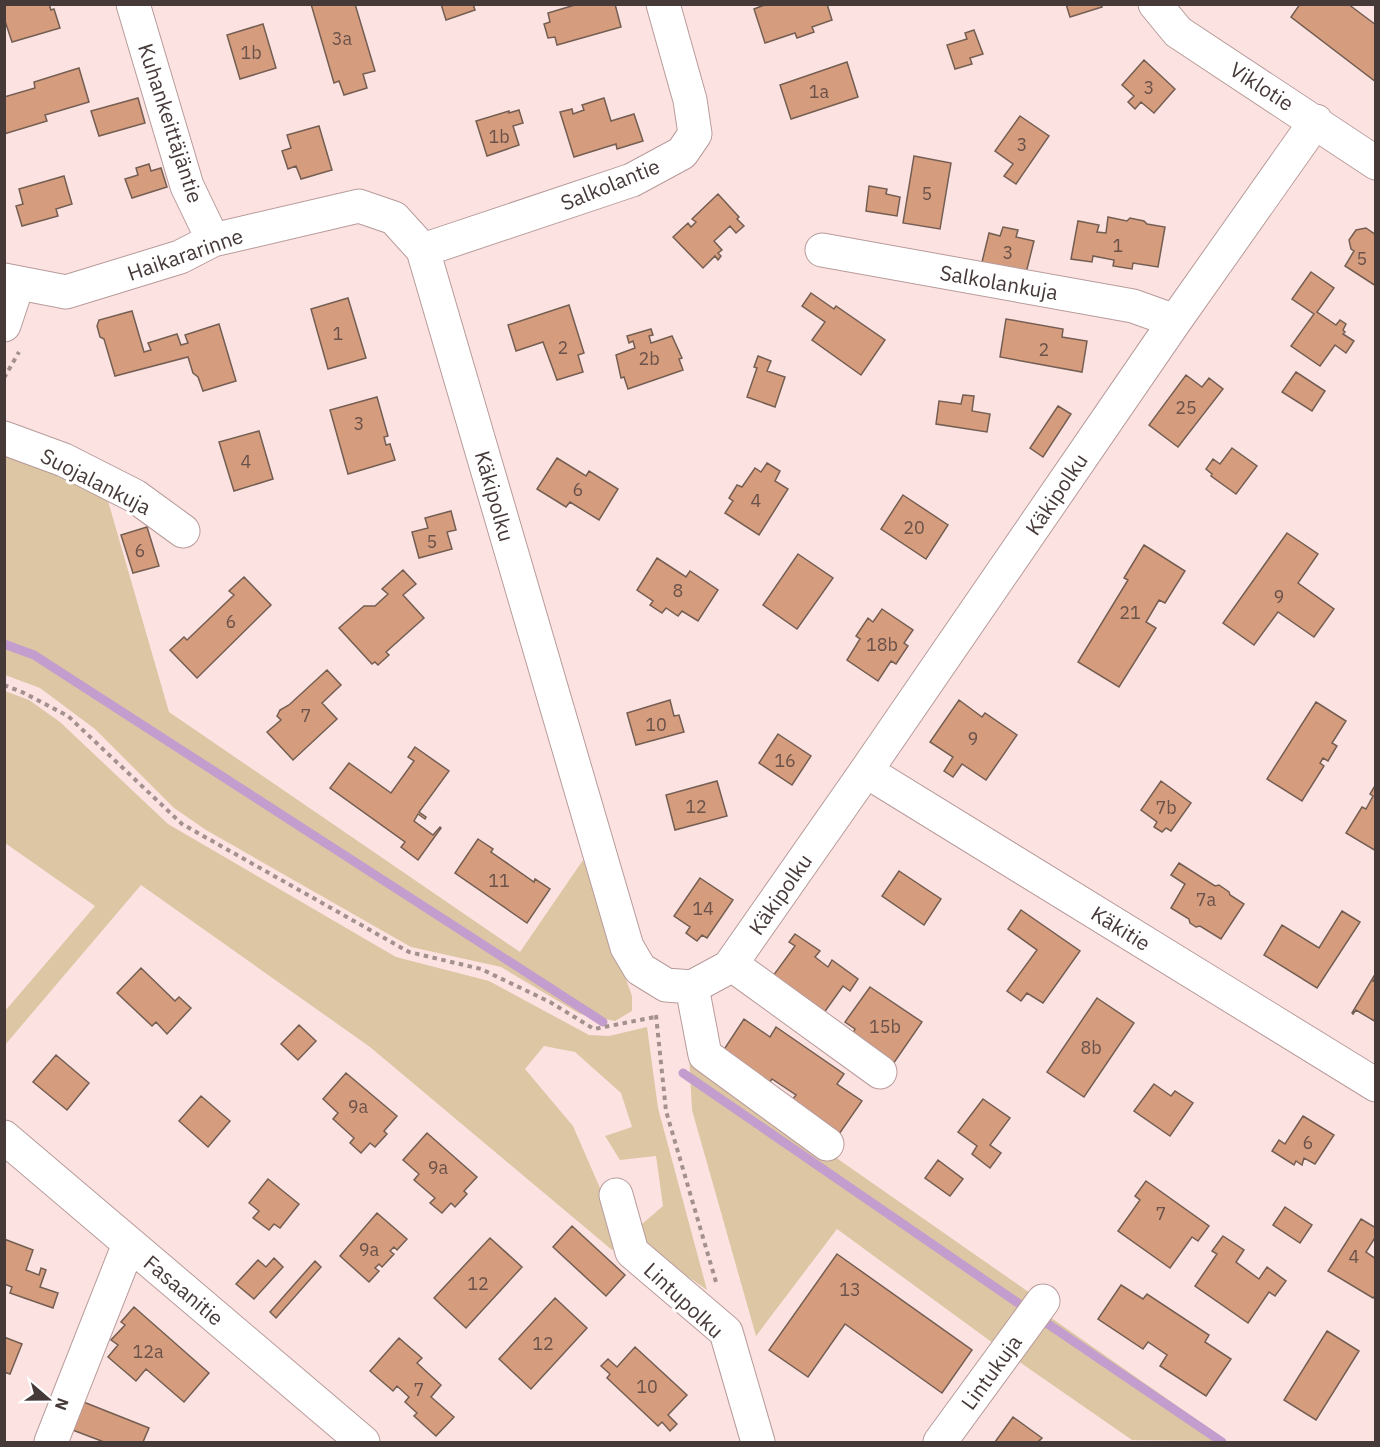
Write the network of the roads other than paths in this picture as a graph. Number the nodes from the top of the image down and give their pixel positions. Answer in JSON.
{"nodes":[{"id":1,"x":133,"y":4,"type":"edge"},
{"id":2,"x":663,"y":4,"type":"edge"},
{"id":3,"x":1155,"y":4,"type":"edge"},
{"id":4,"x":1316,"y":121,"type":"junction"},
{"id":5,"x":1376,"y":163,"type":"edge"},
{"id":6,"x":213,"y":240,"type":"junction"},
{"id":7,"x":423,"y":250,"type":"junction"},
{"id":8,"x":822,"y":250,"type":"dead end"},
{"id":9,"x":11,"y":282,"type":"edge"},
{"id":10,"x":1175,"y":321,"type":"junction"},
{"id":11,"x":4,"y":325,"type":"edge"},
{"id":12,"x":4,"y":438,"type":"edge"},
{"id":13,"x":183,"y":531,"type":"dead end"},
{"id":14,"x":866,"y":771,"type":"junction"},
{"id":15,"x":731,"y":964,"type":"junction"},
{"id":16,"x":679,"y":986,"type":"junction"},
{"id":17,"x":880,"y":1072,"type":"dead end"},
{"id":18,"x":1376,"y":1085,"type":"edge"},
{"id":19,"x":4,"y":1137,"type":"edge"},
{"id":20,"x":827,"y":1144,"type":"dead end"},
{"id":21,"x":616,"y":1195,"type":"dead end"},
{"id":22,"x":129,"y":1244,"type":"junction"},
{"id":23,"x":1043,"y":1301,"type":"dead end"},
{"id":24,"x":51,"y":1443,"type":"edge"},
{"id":25,"x":363,"y":1443,"type":"edge"},
{"id":26,"x":758,"y":1443,"type":"edge"},
{"id":27,"x":940,"y":1443,"type":"edge"}],
"edges":[{"from":1,"to":6,"type":"street","name":"Kuhankeittäjäntie"},
{"from":2,"to":7,"type":"street","name":"Salkolantie"},
{"from":3,"to":4,"type":"street","name":"Viklotie"},
{"from":4,"to":5,"type":"street","name":"Viklotie"},
{"from":4,"to":10,"type":"street","name":"Käkipolku"},
{"from":6,"to":7,"type":"street","name":"Haikararinne"},
{"from":6,"to":9,"type":"street","name":"Haikararinne"},
{"from":7,"to":16,"type":"street","name":"Käkipolku"},
{"from":8,"to":10,"type":"street","name":"Salkolankuja"},
{"from":9,"to":11,"type":"street"},
{"from":10,"to":14,"type":"street","name":"Käkipolku"},
{"from":12,"to":13,"type":"street","name":"Suojalankuja"},
{"from":14,"to":15,"type":"street","name":"Käkipolku"},
{"from":14,"to":18,"type":"street","name":"Käkitie"},
{"from":15,"to":16,"type":"street","name":"Käkipolku"},
{"from":15,"to":17,"type":"street"},
{"from":16,"to":20,"type":"street"},
{"from":19,"to":22,"type":"street","name":"Fasaanitie"},
{"from":21,"to":26,"type":"street","name":"Lintupolku"},
{"from":22,"to":24,"type":"street"},
{"from":22,"to":25,"type":"street","name":"Fasaanitie"},
{"from":23,"to":27,"type":"street","name":"Lintukuja"}]}
